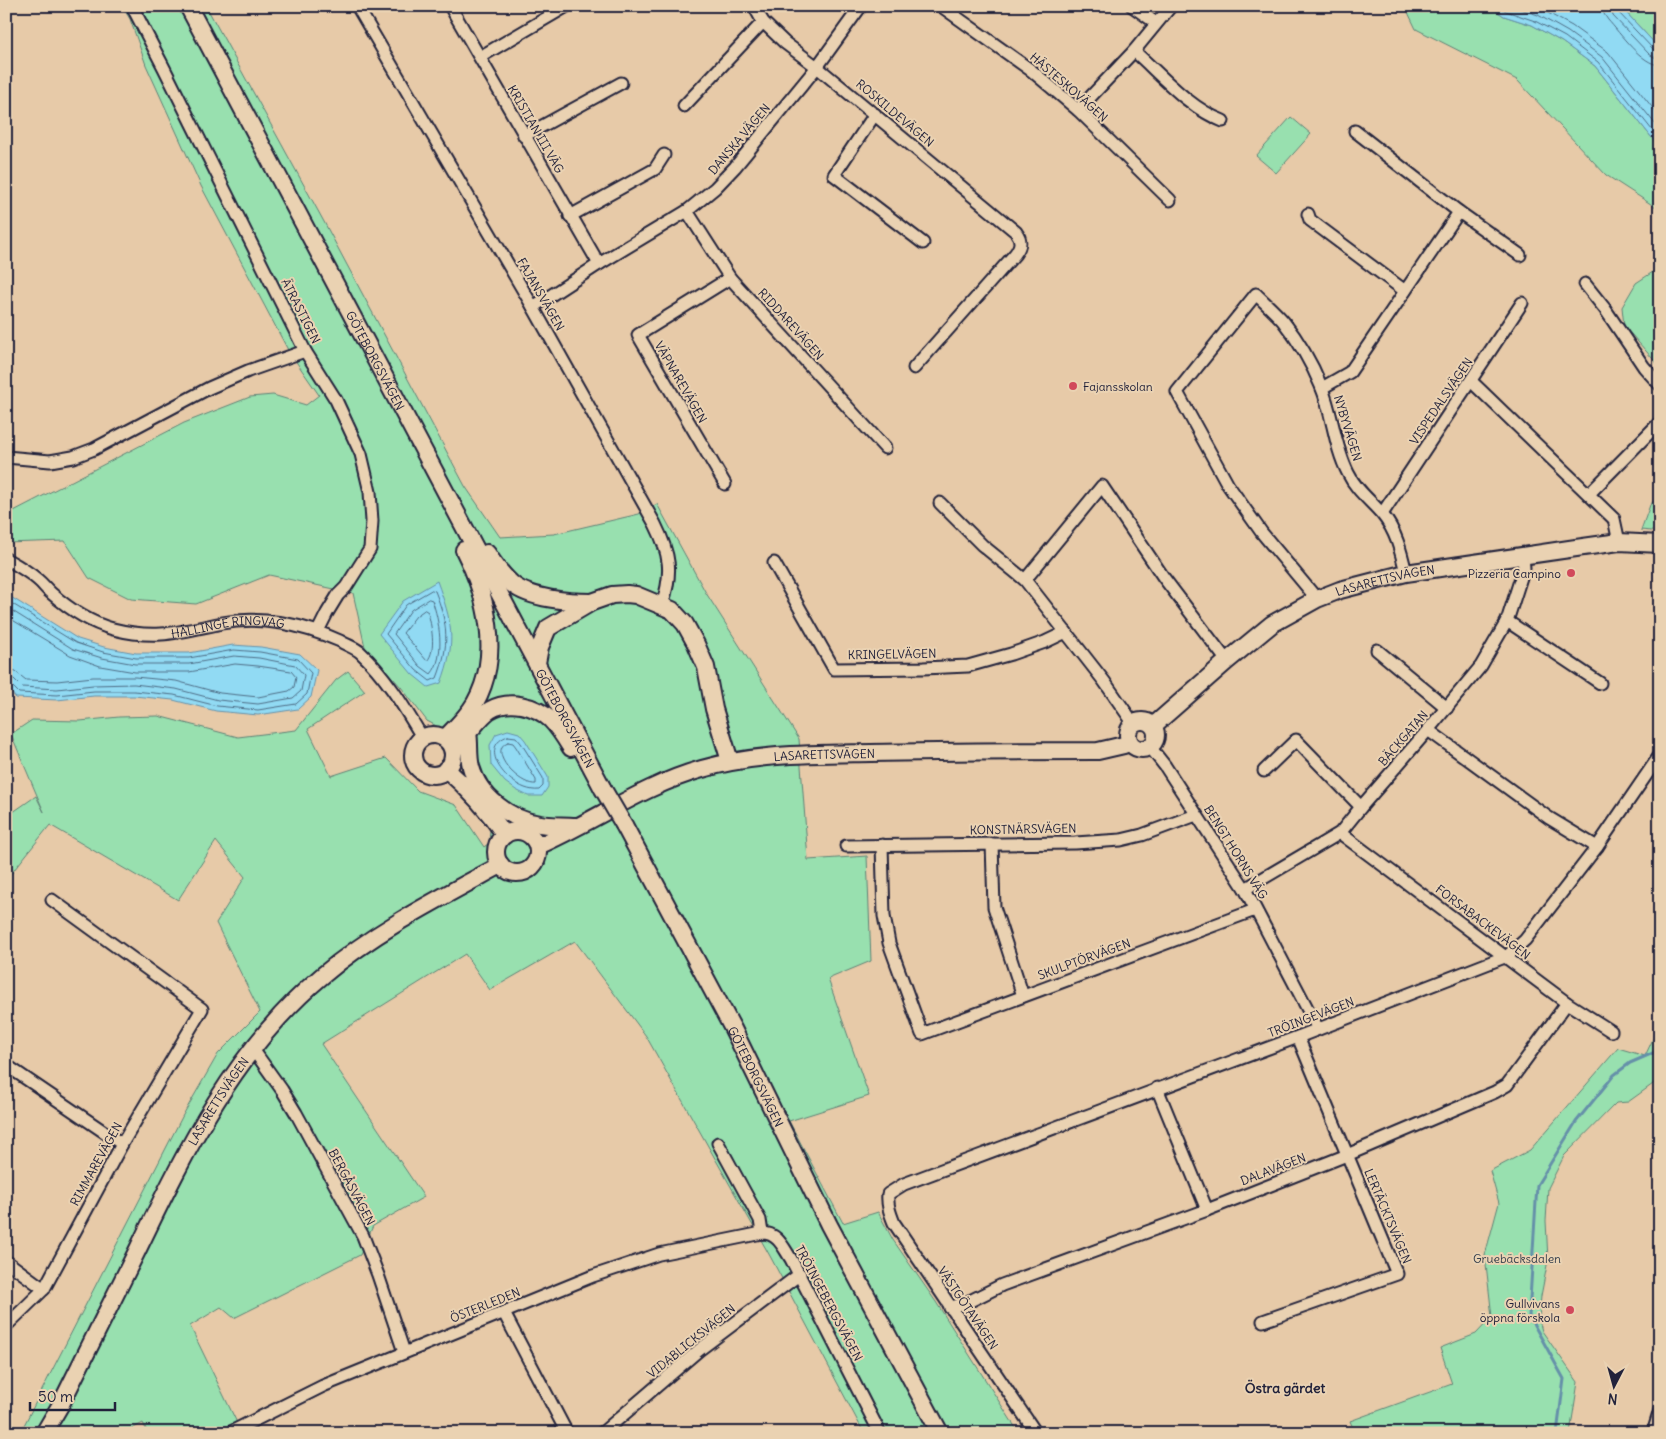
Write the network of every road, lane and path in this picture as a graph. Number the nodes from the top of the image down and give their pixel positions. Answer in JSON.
{"nodes":[{"id":1,"x":132,"y":6,"type":"edge"},
{"id":2,"x":188,"y":6,"type":"edge"},
{"id":3,"x":356,"y":6,"type":"edge"},
{"id":4,"x":450,"y":6,"type":"edge"},
{"id":5,"x":567,"y":6,"type":"edge"},
{"id":6,"x":754,"y":6,"type":"edge"},
{"id":7,"x":861,"y":6,"type":"edge"},
{"id":8,"x":941,"y":6,"type":"edge"},
{"id":9,"x":1132,"y":6,"type":"edge"},
{"id":10,"x":1171,"y":6,"type":"edge"},
{"id":11,"x":763,"y":22,"type":"junction"},
{"id":12,"x":1156,"y":23,"type":"junction"},
{"id":13,"x":1134,"y":51,"type":"junction"},
{"id":14,"x":480,"y":58,"type":"junction"},
{"id":15,"x":817,"y":67,"type":"junction"},
{"id":16,"x":621,"y":83,"type":"dead end"},
{"id":17,"x":684,"y":106,"type":"dead end"},
{"id":18,"x":1078,"y":110,"type":"junction"},
{"id":19,"x":875,"y":114,"type":"junction"},
{"id":20,"x":1223,"y":121,"type":"dead end"},
{"id":21,"x":1355,"y":131,"type":"dead end"},
{"id":22,"x":524,"y":136,"type":"junction"},
{"id":23,"x":664,"y":154,"type":"dead end"},
{"id":24,"x":1170,"y":200,"type":"dead end"},
{"id":25,"x":687,"y":211,"type":"junction"},
{"id":26,"x":1459,"y":212,"type":"junction"},
{"id":27,"x":1308,"y":214,"type":"dead end"},
{"id":28,"x":570,"y":216,"type":"junction"},
{"id":29,"x":923,"y":243,"type":"dead end"},
{"id":30,"x":1520,"y":255,"type":"dead end"},
{"id":31,"x":599,"y":264,"type":"junction"},
{"id":32,"x":730,"y":278,"type":"junction"},
{"id":33,"x":1585,"y":284,"type":"dead end"},
{"id":34,"x":1405,"y":291,"type":"junction"},
{"id":35,"x":1522,"y":303,"type":"dead end"},
{"id":36,"x":533,"y":307,"type":"junction"},
{"id":37,"x":305,"y":351,"type":"junction"},
{"id":38,"x":914,"y":368,"type":"dead end"},
{"id":39,"x":1471,"y":381,"type":"junction"},
{"id":40,"x":1660,"y":385,"type":"edge"},
{"id":41,"x":1322,"y":388,"type":"junction"},
{"id":42,"x":407,"y":420,"type":"junction"},
{"id":43,"x":1660,"y":422,"type":"edge"},
{"id":44,"x":885,"y":448,"type":"dead end"},
{"id":45,"x":6,"y":458,"type":"edge"},
{"id":46,"x":436,"y":475,"type":"junction"},
{"id":47,"x":724,"y":484,"type":"dead end"},
{"id":48,"x":1590,"y":494,"type":"junction"},
{"id":49,"x":940,"y":503,"type":"dead end"},
{"id":50,"x":1382,"y":514,"type":"junction"},
{"id":51,"x":1619,"y":542,"type":"junction"},
{"id":52,"x":1660,"y":544,"type":"edge"},
{"id":53,"x":1523,"y":557,"type":"junction"},
{"id":54,"x":6,"y":559,"type":"edge"},
{"id":55,"x":774,"y":563,"type":"dead end"},
{"id":56,"x":1406,"y":573,"type":"junction"},
{"id":57,"x":1025,"y":580,"type":"junction"},
{"id":58,"x":1317,"y":599,"type":"junction"},
{"id":59,"x":592,"y":602,"type":"junction"},
{"id":60,"x":662,"y":605,"type":"junction"},
{"id":61,"x":1507,"y":621,"type":"junction"},
{"id":62,"x":318,"y":631,"type":"junction"},
{"id":63,"x":1066,"y":632,"type":"junction"},
{"id":64,"x":1377,"y":650,"type":"dead end"},
{"id":65,"x":1227,"y":661,"type":"junction"},
{"id":66,"x":537,"y":663,"type":"junction"},
{"id":67,"x":1600,"y":683,"type":"dead end"},
{"id":68,"x":1447,"y":708,"type":"junction"},
{"id":69,"x":1134,"y":724,"type":"junction"},
{"id":70,"x":1153,"y":726,"type":"junction"},
{"id":71,"x":1428,"y":730,"type":"junction"},
{"id":72,"x":468,"y":732,"type":"junction"},
{"id":73,"x":422,"y":737,"type":"junction"},
{"id":74,"x":445,"y":738,"type":"junction"},
{"id":75,"x":1129,"y":742,"type":"junction"},
{"id":76,"x":1150,"y":747,"type":"junction"},
{"id":77,"x":453,"y":753,"type":"junction"},
{"id":78,"x":1660,"y":755,"type":"edge"},
{"id":79,"x":730,"y":761,"type":"junction"},
{"id":80,"x":446,"y":770,"type":"junction"},
{"id":81,"x":1264,"y":770,"type":"dead end"},
{"id":82,"x":599,"y":791,"type":"junction"},
{"id":83,"x":1361,"y":807,"type":"junction"},
{"id":84,"x":1196,"y":815,"type":"junction"},
{"id":85,"x":578,"y":826,"type":"junction"},
{"id":86,"x":1340,"y":833,"type":"junction"},
{"id":87,"x":505,"y":835,"type":"junction"},
{"id":88,"x":992,"y":844,"type":"junction"},
{"id":89,"x":882,"y":845,"type":"junction"},
{"id":90,"x":538,"y":846,"type":"junction"},
{"id":91,"x":846,"y":846,"type":"dead end"},
{"id":92,"x":1597,"y":847,"type":"junction"},
{"id":93,"x":501,"y":865,"type":"junction"},
{"id":94,"x":1245,"y":889,"type":"junction"},
{"id":95,"x":52,"y":900,"type":"dead end"},
{"id":96,"x":1255,"y":910,"type":"junction"},
{"id":97,"x":1507,"y":956,"type":"junction"},
{"id":98,"x":1022,"y":996,"type":"junction"},
{"id":99,"x":1568,"y":1003,"type":"junction"},
{"id":100,"x":1318,"y":1029,"type":"junction"},
{"id":101,"x":1611,"y":1031,"type":"dead end"},
{"id":102,"x":1298,"y":1037,"type":"junction"},
{"id":103,"x":252,"y":1048,"type":"junction"},
{"id":104,"x":6,"y":1065,"type":"edge"},
{"id":105,"x":1157,"y":1088,"type":"junction"},
{"id":106,"x":718,"y":1143,"type":"dead end"},
{"id":107,"x":122,"y":1144,"type":"junction"},
{"id":108,"x":1347,"y":1155,"type":"junction"},
{"id":109,"x":888,"y":1194,"type":"joint"},
{"id":110,"x":1207,"y":1210,"type":"junction"},
{"id":111,"x":762,"y":1232,"type":"junction"},
{"id":112,"x":6,"y":1262,"type":"edge"},
{"id":113,"x":800,"y":1274,"type":"junction"},
{"id":114,"x":44,"y":1289,"type":"junction"},
{"id":115,"x":950,"y":1308,"type":"junction"},
{"id":116,"x":504,"y":1313,"type":"junction"},
{"id":117,"x":1262,"y":1322,"type":"dead end"},
{"id":118,"x":6,"y":1326,"type":"edge"},
{"id":119,"x":404,"y":1352,"type":"junction"},
{"id":120,"x":1660,"y":1410,"type":"edge"},
{"id":121,"x":44,"y":1433,"type":"edge"},
{"id":122,"x":229,"y":1433,"type":"edge"},
{"id":123,"x":567,"y":1433,"type":"edge"},
{"id":124,"x":602,"y":1433,"type":"edge"},
{"id":125,"x":880,"y":1433,"type":"edge"},
{"id":126,"x":940,"y":1433,"type":"edge"},
{"id":127,"x":1036,"y":1433,"type":"edge"},
{"id":128,"x":1653,"y":1433,"type":"edge"}],
"edges":[{"from":1,"to":37,"type":"street","name":"ÄTRASTIGEN"},
{"from":2,"to":42,"type":"main road","name":"GÖTEBORGSVÄGEN"},
{"from":3,"to":36,"type":"street","name":"FAJANSVÄGEN"},
{"from":4,"to":14,"type":"street","name":"KRISTIAN III VÄG"},
{"from":5,"to":14,"type":"street"},
{"from":6,"to":11,"type":"street","name":"ROSKILDEVÄGEN"},
{"from":7,"to":15,"type":"street","name":"DANSKA VÄGEN"},
{"from":8,"to":18,"type":"street","name":"HÄSTESKOVÄGEN"},
{"from":9,"to":12,"type":"street"},
{"from":10,"to":12,"type":"street"},
{"from":11,"to":15,"type":"street","name":"ROSKILDEVÄGEN"},
{"from":11,"to":17,"type":"street"},
{"from":12,"to":13,"type":"street"},
{"from":13,"to":18,"type":"street"},
{"from":13,"to":20,"type":"street"},
{"from":14,"to":22,"type":"street","name":"KRISTIAN III VÄG"},
{"from":15,"to":19,"type":"street","name":"ROSKILDEVÄGEN"},
{"from":15,"to":25,"type":"street","name":"DANSKA VÄGEN"},
{"from":16,"to":22,"type":"street"},
{"from":18,"to":24,"type":"street","name":"HÄSTESKOVÄGEN"},
{"from":19,"to":29,"type":"street"},
{"from":19,"to":38,"type":"street","name":"ROSKILDEVÄGEN"},
{"from":21,"to":26,"type":"street"},
{"from":22,"to":28,"type":"street","name":"KRISTIAN III VÄG"},
{"from":23,"to":28,"type":"street"},
{"from":25,"to":31,"type":"street","name":"DANSKA VÄGEN"},
{"from":25,"to":32,"type":"street","name":"RIDDAREVÄGEN"},
{"from":26,"to":30,"type":"street"},
{"from":26,"to":34,"type":"street"},
{"from":27,"to":34,"type":"street"},
{"from":28,"to":31,"type":"street","name":"KRISTIAN III VÄG"},
{"from":31,"to":36,"type":"street","name":"DANSKA VÄGEN"},
{"from":32,"to":44,"type":"street","name":"RIDDAREVÄGEN"},
{"from":32,"to":47,"type":"street","name":"VÄPNAREVÄGEN"},
{"from":33,"to":40,"type":"street"},
{"from":34,"to":41,"type":"street"},
{"from":35,"to":39,"type":"street","name":"VISPEDALSVÄGEN"},
{"from":36,"to":60,"type":"street","name":"FAJANSVÄGEN"},
{"from":37,"to":45,"type":"street"},
{"from":37,"to":62,"type":"street","name":"ÄTRASTIGEN"},
{"from":39,"to":48,"type":"street"},
{"from":39,"to":50,"type":"street","name":"VISPEDALSVÄGEN"},
{"from":41,"to":50,"type":"street","name":"NYBYVÄGEN"},
{"from":41,"to":58,"type":"street","name":"NYBYVÄGEN"},
{"from":42,"to":46,"type":"main road","name":"GÖTEBORGSVÄGEN"},
{"from":42,"to":59,"type":"main road"},
{"from":43,"to":48,"type":"street"},
{"from":46,"to":66,"type":"main road","name":"GÖTEBORGSVÄGEN"},
{"from":46,"to":74,"type":"main road"},
{"from":48,"to":51,"type":"street"},
{"from":49,"to":57,"type":"street"},
{"from":50,"to":56,"type":"street","name":"NYBYVÄGEN"},
{"from":51,"to":52,"type":"main road","name":"LASARETTSVÄGEN"},
{"from":51,"to":53,"type":"main road","name":"LASARETTSVÄGEN"},
{"from":53,"to":56,"type":"main road","name":"LASARETTSVÄGEN"},
{"from":53,"to":61,"type":"street","name":"BÄCKGATAN"},
{"from":54,"to":62,"type":"street","name":"HÄLLINGE RINGVÄG"},
{"from":55,"to":63,"type":"street","name":"KRINGELVÄGEN"},
{"from":56,"to":58,"type":"main road","name":"LASARETTSVÄGEN"},
{"from":57,"to":63,"type":"street"},
{"from":57,"to":65,"type":"street"},
{"from":58,"to":65,"type":"main road","name":"LASARETTSVÄGEN"},
{"from":59,"to":60,"type":"main road"},
{"from":59,"to":66,"type":"main road"},
{"from":60,"to":79,"type":"main road"},
{"from":61,"to":67,"type":"street"},
{"from":61,"to":68,"type":"street","name":"BÄCKGATAN"},
{"from":62,"to":73,"type":"street","name":"HÄLLINGE RINGVÄG"},
{"from":63,"to":69,"type":"street"},
{"from":64,"to":68,"type":"street"},
{"from":65,"to":70,"type":"main road","name":"LASARETTSVÄGEN"},
{"from":66,"to":82,"type":"main road","name":"GÖTEBORGSVÄGEN"},
{"from":68,"to":71,"type":"street","name":"BÄCKGATAN"},
{"from":69,"to":70,"type":"main road"},
{"from":69,"to":75,"type":"main road"},
{"from":70,"to":76,"type":"main road"},
{"from":71,"to":83,"type":"street","name":"BÄCKGATAN"},
{"from":71,"to":92,"type":"street"},
{"from":72,"to":77,"type":"main road"},
{"from":72,"to":82,"type":"main road"},
{"from":72,"to":85,"type":"main road"},
{"from":73,"to":74,"type":"main road"},
{"from":73,"to":80,"type":"main road"},
{"from":74,"to":77,"type":"main road"},
{"from":75,"to":76,"type":"main road"},
{"from":75,"to":79,"type":"main road","name":"LASARETTSVÄGEN"},
{"from":76,"to":84,"type":"street","name":"BENGT HORNS VÄG"},
{"from":77,"to":80,"type":"main road"},
{"from":78,"to":92,"type":"street","name":"TRÖINGEVÄGEN"},
{"from":79,"to":85,"type":"main road","name":"LASARETTSVÄGEN"},
{"from":80,"to":87,"type":"main road"},
{"from":81,"to":83,"type":"street"},
{"from":82,"to":126,"type":"main road","name":"GÖTEBORGSVÄGEN","bridge":true},
{"from":83,"to":86,"type":"street","name":"BÄCKGATAN"},
{"from":84,"to":88,"type":"street","name":"KONSTNÄRSVÄGEN"},
{"from":84,"to":94,"type":"street","name":"BENGT HORNS VÄG"},
{"from":85,"to":90,"type":"main road","name":"LASARETTSVÄGEN"},
{"from":86,"to":94,"type":"street","name":"BÄCKGATAN"},
{"from":86,"to":97,"type":"street","name":"FORSABACKEVÄGEN"},
{"from":87,"to":90,"type":"main road"},
{"from":87,"to":93,"type":"main road"},
{"from":88,"to":89,"type":"street","name":"KONSTNÄRSVÄGEN"},
{"from":88,"to":98,"type":"street"},
{"from":89,"to":91,"type":"street","name":"KONSTNÄRSVÄGEN"},
{"from":89,"to":98,"type":"street","name":"SKULPTÖRVÄGEN"},
{"from":90,"to":93,"type":"main road"},
{"from":92,"to":97,"type":"street","name":"TRÖINGEVÄGEN"},
{"from":93,"to":103,"type":"main road","name":"LASARETTSVÄGEN"},
{"from":94,"to":96,"type":"street","name":"BENGT HORNS VÄG"},
{"from":95,"to":107,"type":"street","name":"RIMMAREVÄGEN"},
{"from":96,"to":98,"type":"street","name":"SKULPTÖRVÄGEN"},
{"from":96,"to":100,"type":"street","name":"BENGT HORNS VÄG"},
{"from":97,"to":99,"type":"street","name":"FORSABACKEVÄGEN"},
{"from":97,"to":100,"type":"street","name":"TRÖINGEVÄGEN"},
{"from":99,"to":101,"type":"street","name":"FORSABACKEVÄGEN"},
{"from":99,"to":108,"type":"street","name":"DALAVÄGEN"},
{"from":100,"to":102,"type":"street","name":"TRÖINGEVÄGEN"},
{"from":102,"to":105,"type":"street","name":"TRÖINGEVÄGEN"},
{"from":102,"to":108,"type":"street","name":"LERTÄCKTSVÄGEN"},
{"from":103,"to":119,"type":"street","name":"BERGÅSVÄGEN"},
{"from":103,"to":121,"type":"main road","name":"LASARETTSVÄGEN"},
{"from":104,"to":107,"type":"street"},
{"from":105,"to":109,"type":"street","name":"TRÖINGEVÄGEN"},
{"from":105,"to":110,"type":"street"},
{"from":106,"to":111,"type":"street"},
{"from":107,"to":114,"type":"street","name":"RIMMAREVÄGEN"},
{"from":108,"to":110,"type":"street","name":"DALAVÄGEN"},
{"from":108,"to":117,"type":"street","name":"LERTÄCKTSVÄGEN"},
{"from":109,"to":115,"type":"street","name":"VÄSTGÖTAVÄGEN"},
{"from":110,"to":115,"type":"street","name":"DALAVÄGEN"},
{"from":111,"to":113,"type":"street","name":"TRÖINGEBERGSVÄGEN"},
{"from":111,"to":116,"type":"street","name":"ÖSTERLEDEN"},
{"from":112,"to":114,"type":"street"},
{"from":113,"to":124,"type":"street","name":"VIDABLICKSVÄGEN"},
{"from":113,"to":125,"type":"street","name":"TRÖINGEBERGSVÄGEN"},
{"from":114,"to":118,"type":"street","name":"RIMMAREVÄGEN"},
{"from":115,"to":127,"type":"street","name":"VÄSTGÖTAVÄGEN"},
{"from":116,"to":119,"type":"street","name":"ÖSTERLEDEN"},
{"from":116,"to":123,"type":"street"},
{"from":119,"to":122,"type":"street","name":"ÖSTERLEDEN"},
{"from":120,"to":128,"type":"street"}]}
